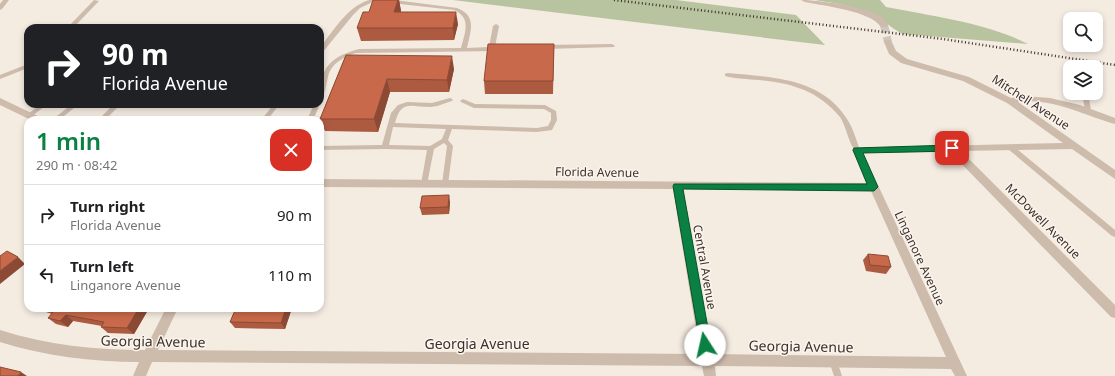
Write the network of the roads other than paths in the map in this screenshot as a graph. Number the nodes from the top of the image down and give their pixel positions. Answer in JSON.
{"nodes":[{"id":1,"x":6,"y":0,"type":"edge"},
{"id":2,"x":374,"y":0,"type":"edge"},
{"id":3,"x":382,"y":0,"type":"edge"},
{"id":4,"x":805,"y":0,"type":"edge"},
{"id":5,"x":96,"y":1,"type":"dead end"},
{"id":6,"x":0,"y":8,"type":"edge"},
{"id":7,"x":74,"y":24,"type":"edge"},
{"id":8,"x":884,"y":25,"type":"tunnel mouth"},
{"id":9,"x":496,"y":26,"type":"dead end"},
{"id":10,"x":888,"y":42,"type":"tunnel mouth"},
{"id":11,"x":612,"y":46,"type":"dead end"},
{"id":12,"x":324,"y":47,"type":"edge"},
{"id":13,"x":537,"y":48,"type":"edge"},
{"id":14,"x":492,"y":49,"type":"junction"},
{"id":15,"x":500,"y":49,"type":"edge"},
{"id":16,"x":464,"y":50,"type":"junction"},
{"id":17,"x":24,"y":68,"type":"edge"},
{"id":18,"x":324,"y":70,"type":"edge"},
{"id":19,"x":727,"y":75,"type":"dead end"},
{"id":20,"x":0,"y":77,"type":"edge"},
{"id":21,"x":450,"y":100,"type":"dead end"},
{"id":22,"x":1086,"y":100,"type":"edge"},
{"id":23,"x":0,"y":101,"type":"edge"},
{"id":24,"x":463,"y":101,"type":"dead end"},
{"id":25,"x":1010,"y":101,"type":"junction"},
{"id":26,"x":40,"y":108,"type":"edge"},
{"id":27,"x":71,"y":108,"type":"edge"},
{"id":28,"x":114,"y":108,"type":"edge"},
{"id":29,"x":274,"y":108,"type":"edge"},
{"id":30,"x":1088,"y":110,"type":"junction"},
{"id":31,"x":30,"y":115,"type":"joint"},
{"id":32,"x":60,"y":116,"type":"edge"},
{"id":33,"x":105,"y":116,"type":"edge"},
{"id":34,"x":267,"y":116,"type":"edge"},
{"id":35,"x":1115,"y":120,"type":"edge"},
{"id":36,"x":390,"y":125,"type":"junction"},
{"id":37,"x":450,"y":127,"type":"junction"},
{"id":38,"x":445,"y":140,"type":"junction"},
{"id":39,"x":1074,"y":146,"type":"junction"},
{"id":40,"x":385,"y":147,"type":"junction"},
{"id":41,"x":1010,"y":147,"type":"junction"},
{"id":42,"x":324,"y":148,"type":"edge"},
{"id":43,"x":431,"y":148,"type":"junction"},
{"id":44,"x":952,"y":148,"type":"junction"},
{"id":45,"x":857,"y":150,"type":"junction"},
{"id":46,"x":1115,"y":175,"type":"edge"},
{"id":47,"x":324,"y":183,"type":"edge"},
{"id":48,"x":424,"y":184,"type":"junction"},
{"id":49,"x":445,"y":184,"type":"junction"},
{"id":50,"x":677,"y":186,"type":"junction"},
{"id":51,"x":874,"y":187,"type":"junction"},
{"id":52,"x":1115,"y":234,"type":"edge"},
{"id":53,"x":170,"y":312,"type":"edge"},
{"id":54,"x":1115,"y":313,"type":"edge"},
{"id":55,"x":0,"y":336,"type":"edge"},
{"id":56,"x":148,"y":357,"type":"junction"},
{"id":57,"x":708,"y":360,"type":"junction"},
{"id":58,"x":833,"y":361,"type":"junction"},
{"id":59,"x":955,"y":364,"type":"junction"},
{"id":60,"x":139,"y":376,"type":"edge"},
{"id":61,"x":710,"y":376,"type":"edge"},
{"id":62,"x":838,"y":376,"type":"edge"},
{"id":63,"x":961,"y":376,"type":"edge"}],
"edges":[{"from":1,"to":6,"type":"lane"},
{"from":2,"to":12,"type":"lane"},
{"from":3,"to":16,"type":"lane"},
{"from":4,"to":8,"type":"street"},
{"from":5,"to":7,"type":"lane"},
{"from":9,"to":14,"type":"lane"},
{"from":10,"to":25,"type":"street","name":"Mitchell Avenue"},
{"from":11,"to":13,"type":"lane"},
{"from":14,"to":15,"type":"lane"},
{"from":14,"to":16,"type":"lane"},
{"from":16,"to":18,"type":"lane"},
{"from":17,"to":20,"type":"lane"},
{"from":19,"to":45,"type":"lane"},
{"from":21,"to":36,"type":"lane"},
{"from":22,"to":30,"type":"lane"},
{"from":23,"to":31,"type":"street"},
{"from":24,"to":37,"type":"lane"},
{"from":25,"to":30,"type":"street"},
{"from":25,"to":39,"type":"street","name":"Mitchell Avenue"},
{"from":26,"to":31,"type":"lane"},
{"from":27,"to":32,"type":"lane"},
{"from":28,"to":33,"type":"lane"},
{"from":29,"to":34,"type":"lane"},
{"from":30,"to":35,"type":"street"},
{"from":36,"to":37,"type":"lane"},
{"from":36,"to":40,"type":"lane"},
{"from":37,"to":38,"type":"lane"},
{"from":38,"to":43,"type":"lane"},
{"from":38,"to":49,"type":"lane"},
{"from":39,"to":41,"type":"street"},
{"from":39,"to":46,"type":"street","name":"Mitchell Avenue"},
{"from":40,"to":42,"type":"lane"},
{"from":40,"to":43,"type":"lane"},
{"from":41,"to":44,"type":"street"},
{"from":41,"to":52,"type":"lane"},
{"from":43,"to":48,"type":"lane"},
{"from":44,"to":45,"type":"street"},
{"from":44,"to":54,"type":"street","name":"McDowell Avenue"},
{"from":45,"to":51,"type":"street","name":"Linganore Avenue"},
{"from":47,"to":48,"type":"street","name":"Florida Avenue"},
{"from":48,"to":49,"type":"street","name":"Florida Avenue"},
{"from":49,"to":50,"type":"street","name":"Florida Avenue"},
{"from":50,"to":51,"type":"street","name":"Florida Avenue"},
{"from":50,"to":57,"type":"street","name":"Central Avenue"},
{"from":51,"to":59,"type":"street","name":"Linganore Avenue"},
{"from":53,"to":56,"type":"street"},
{"from":55,"to":56,"type":"street","name":"Georgia Avenue"},
{"from":56,"to":57,"type":"street","name":"Georgia Avenue"},
{"from":56,"to":60,"type":"street"},
{"from":57,"to":58,"type":"street","name":"Georgia Avenue"},
{"from":57,"to":61,"type":"street","name":"Central Avenue"},
{"from":58,"to":59,"type":"street","name":"Georgia Avenue"},
{"from":58,"to":62,"type":"lane"},
{"from":59,"to":63,"type":"street","name":"Linganore Avenue"}]}
